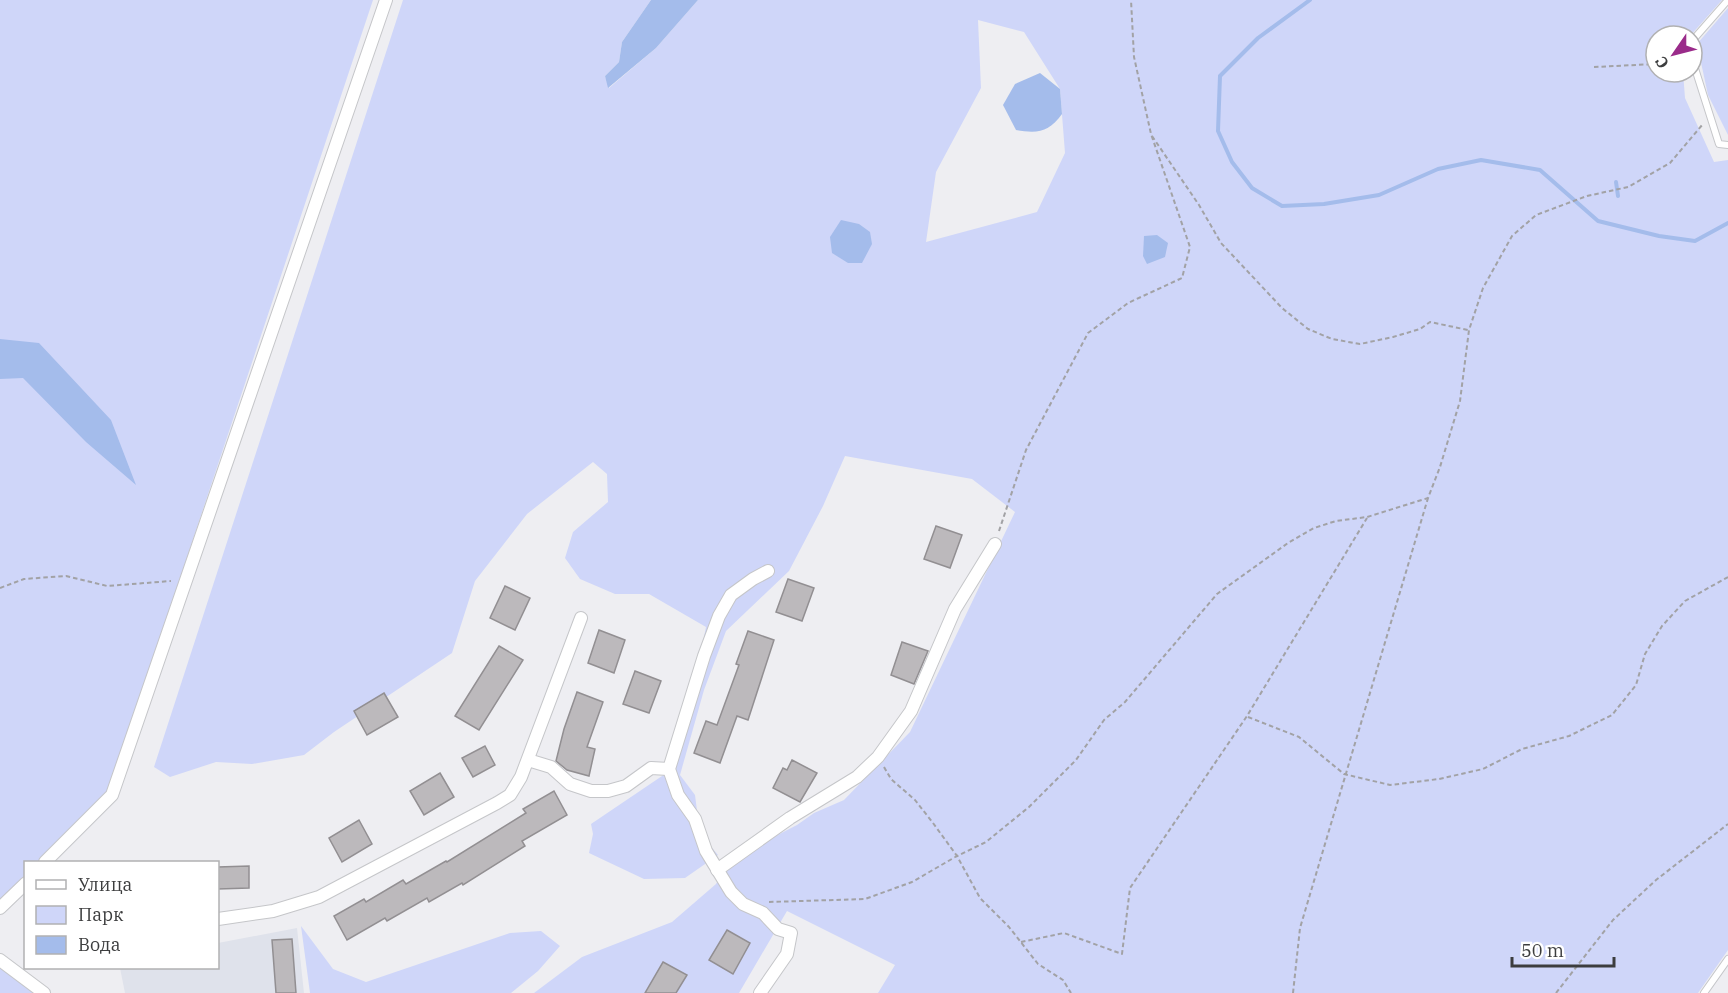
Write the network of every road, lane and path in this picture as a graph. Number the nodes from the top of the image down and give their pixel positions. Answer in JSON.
{"nodes":[{"id":1,"x":386,"y":0,"type":"edge"},
{"id":2,"x":1131,"y":0,"type":"edge"},
{"id":3,"x":1728,"y":0,"type":"edge"},
{"id":4,"x":1704,"y":27,"type":"edge"},
{"id":5,"x":1644,"y":64,"type":"edge"},
{"id":6,"x":1594,"y":67,"type":"dead end"},
{"id":7,"x":1700,"y":84,"type":"edge"},
{"id":8,"x":1709,"y":116,"type":"junction"},
{"id":9,"x":1151,"y":134,"type":"junction"},
{"id":10,"x":1728,"y":145,"type":"edge"},
{"id":11,"x":1469,"y":330,"type":"junction"},
{"id":12,"x":1428,"y":498,"type":"junction"},
{"id":13,"x":1367,"y":517,"type":"junction"},
{"id":14,"x":994,"y":544,"type":"joint"},
{"id":15,"x":768,"y":571,"type":"dead end"},
{"id":16,"x":1728,"y":577,"type":"edge"},
{"id":17,"x":186,"y":579,"type":"junction"},
{"id":18,"x":0,"y":588,"type":"edge"},
{"id":19,"x":581,"y":618,"type":"dead end"},
{"id":20,"x":1246,"y":716,"type":"junction"},
{"id":21,"x":878,"y":757,"type":"junction"},
{"id":22,"x":528,"y":760,"type":"junction"},
{"id":23,"x":669,"y":769,"type":"junction"},
{"id":24,"x":1344,"y":774,"type":"junction"},
{"id":25,"x":1728,"y":824,"type":"edge"},
{"id":26,"x":957,"y":856,"type":"junction"},
{"id":27,"x":46,"y":861,"type":"edge"},
{"id":28,"x":717,"y":870,"type":"junction"},
{"id":29,"x":24,"y":886,"type":"edge"},
{"id":30,"x":743,"y":904,"type":"junction"},
{"id":31,"x":0,"y":908,"type":"edge"},
{"id":32,"x":219,"y":920,"type":"edge"},
{"id":33,"x":1021,"y":942,"type":"junction"},
{"id":34,"x":1728,"y":958,"type":"edge"},
{"id":35,"x":0,"y":960,"type":"edge"},
{"id":36,"x":44,"y":993,"type":"edge"},
{"id":37,"x":760,"y":993,"type":"edge"},
{"id":38,"x":1071,"y":993,"type":"edge"},
{"id":39,"x":1293,"y":993,"type":"edge"},
{"id":40,"x":1556,"y":993,"type":"edge"},
{"id":41,"x":1704,"y":993,"type":"edge"}],
"edges":[{"from":1,"to":17,"type":"street"},
{"from":2,"to":9,"type":"path"},
{"from":3,"to":4,"type":"lane"},
{"from":5,"to":6,"type":"path"},
{"from":7,"to":8,"type":"lane"},
{"from":8,"to":10,"type":"lane"},
{"from":8,"to":11,"type":"path"},
{"from":9,"to":11,"type":"path"},
{"from":9,"to":14,"type":"path"},
{"from":11,"to":12,"type":"path"},
{"from":12,"to":13,"type":"path"},
{"from":12,"to":24,"type":"path"},
{"from":13,"to":20,"type":"path"},
{"from":13,"to":26,"type":"path"},
{"from":14,"to":21,"type":"street"},
{"from":15,"to":23,"type":"street"},
{"from":16,"to":24,"type":"path"},
{"from":17,"to":18,"type":"path"},
{"from":17,"to":27,"type":"street"},
{"from":19,"to":22,"type":"street"},
{"from":20,"to":24,"type":"path"},
{"from":20,"to":33,"type":"path"},
{"from":21,"to":26,"type":"path"},
{"from":21,"to":28,"type":"street"},
{"from":22,"to":23,"type":"street"},
{"from":22,"to":32,"type":"street"},
{"from":23,"to":28,"type":"street"},
{"from":24,"to":39,"type":"path"},
{"from":25,"to":40,"type":"path"},
{"from":26,"to":30,"type":"path"},
{"from":26,"to":33,"type":"path"},
{"from":28,"to":30,"type":"street"},
{"from":29,"to":31,"type":"street"},
{"from":30,"to":37,"type":"street"},
{"from":33,"to":38,"type":"path"},
{"from":34,"to":41,"type":"lane"},
{"from":35,"to":36,"type":"street"}]}
